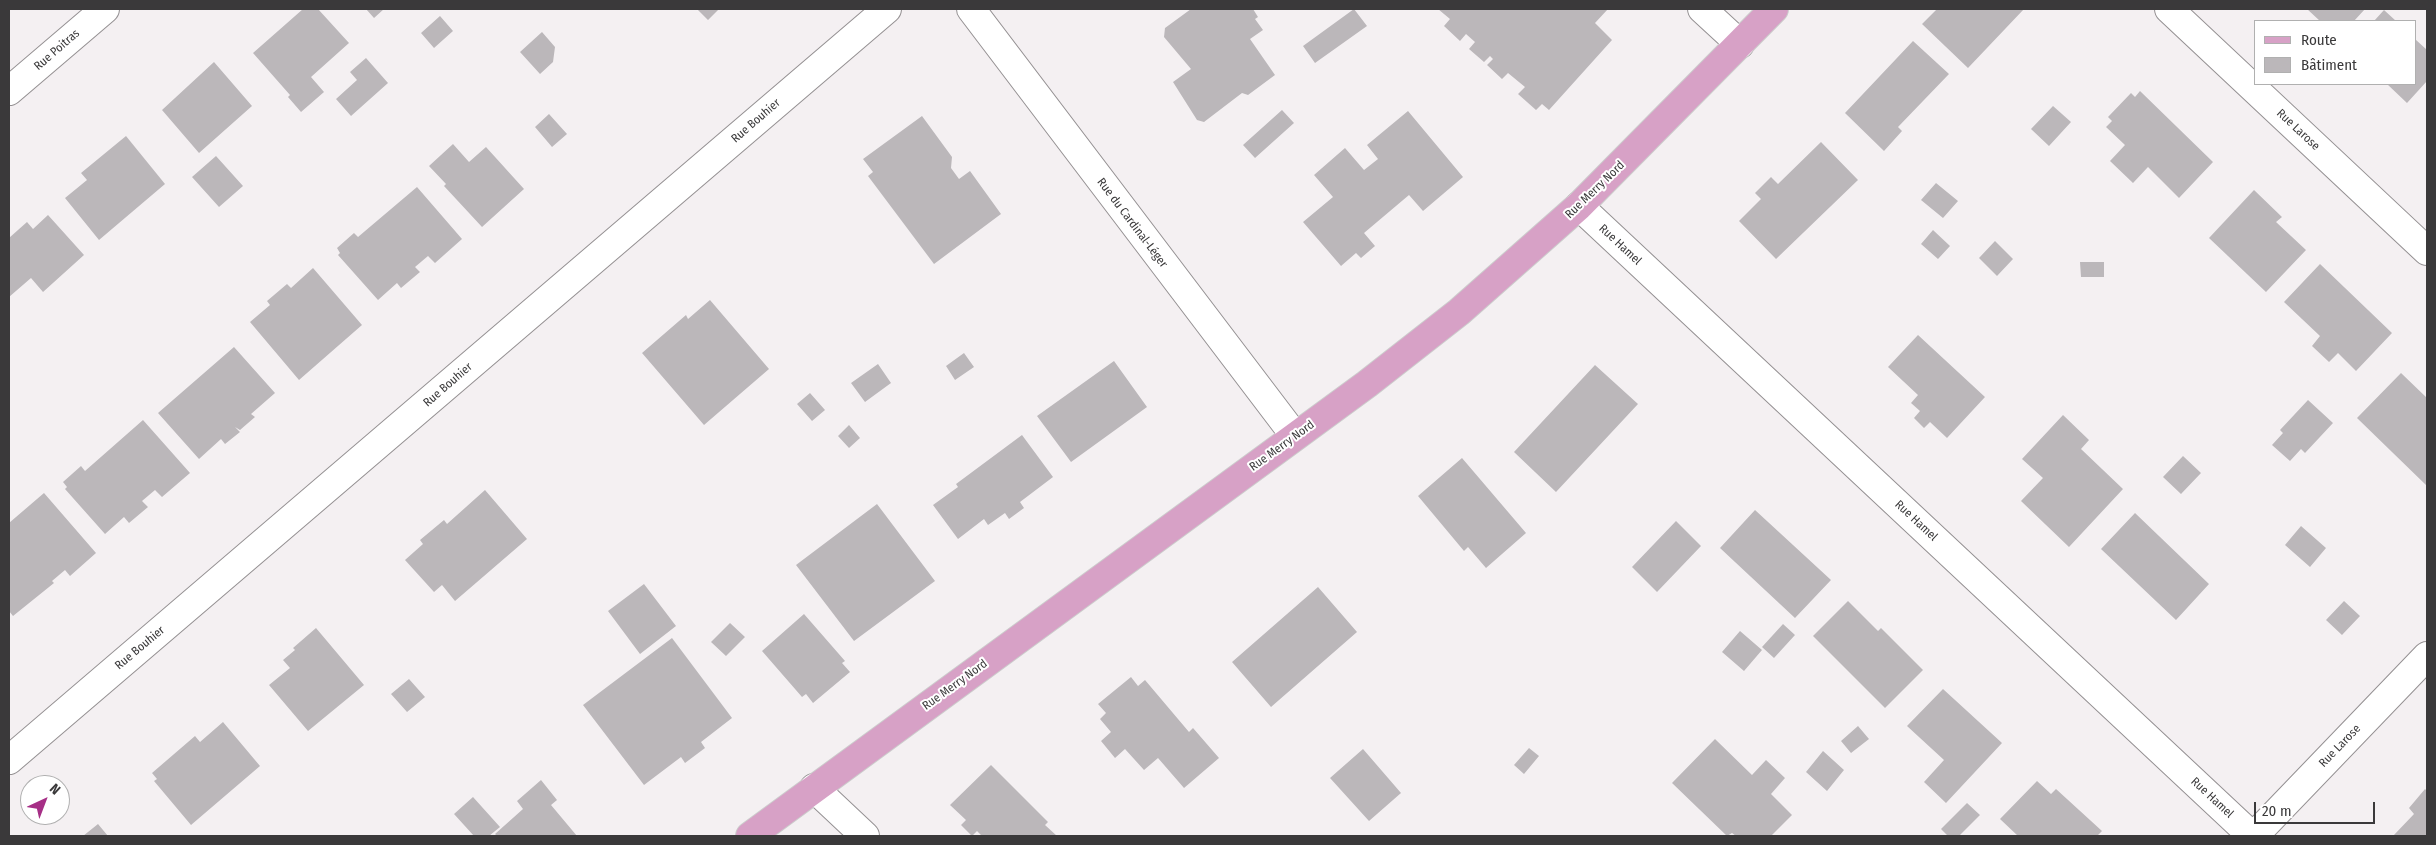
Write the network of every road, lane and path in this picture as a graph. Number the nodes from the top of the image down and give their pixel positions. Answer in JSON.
{"nodes":[{"id":1,"x":105,"y":9,"type":"edge"},
{"id":2,"x":887,"y":9,"type":"edge"},
{"id":3,"x":971,"y":9,"type":"edge"},
{"id":4,"x":1702,"y":9,"type":"edge"},
{"id":5,"x":1774,"y":9,"type":"edge"},
{"id":6,"x":2169,"y":9,"type":"edge"},
{"id":7,"x":1740,"y":44,"type":"junction"},
{"id":8,"x":9,"y":91,"type":"edge"},
{"id":9,"x":1579,"y":206,"type":"junction"},
{"id":10,"x":2427,"y":251,"type":"edge"},
{"id":11,"x":1295,"y":436,"type":"junction"},
{"id":12,"x":2427,"y":656,"type":"edge"},
{"id":13,"x":9,"y":760,"type":"edge"},
{"id":14,"x":814,"y":788,"type":"junction"},
{"id":15,"x":750,"y":836,"type":"edge"},
{"id":16,"x":865,"y":836,"type":"edge"},
{"id":17,"x":2253,"y":836,"type":"edge"}],
"edges":[{"from":1,"to":8,"type":"street","name":"Rue Poitras"},
{"from":2,"to":13,"type":"street","name":"Rue Bouhier"},
{"from":3,"to":11,"type":"street","name":"Rue du Cardinal-Léger"},
{"from":4,"to":7,"type":"street"},
{"from":5,"to":7,"type":"main road","name":"Rue Merry Nord"},
{"from":6,"to":10,"type":"street","name":"Rue Larose"},
{"from":7,"to":9,"type":"main road","name":"Rue Merry Nord"},
{"from":9,"to":11,"type":"main road","name":"Rue Merry Nord"},
{"from":9,"to":17,"type":"street","name":"Rue Hamel"},
{"from":11,"to":14,"type":"main road","name":"Rue Merry Nord"},
{"from":12,"to":17,"type":"street","name":"Rue Larose"},
{"from":14,"to":15,"type":"main road","name":"Rue Merry Nord"},
{"from":14,"to":16,"type":"street"}]}
